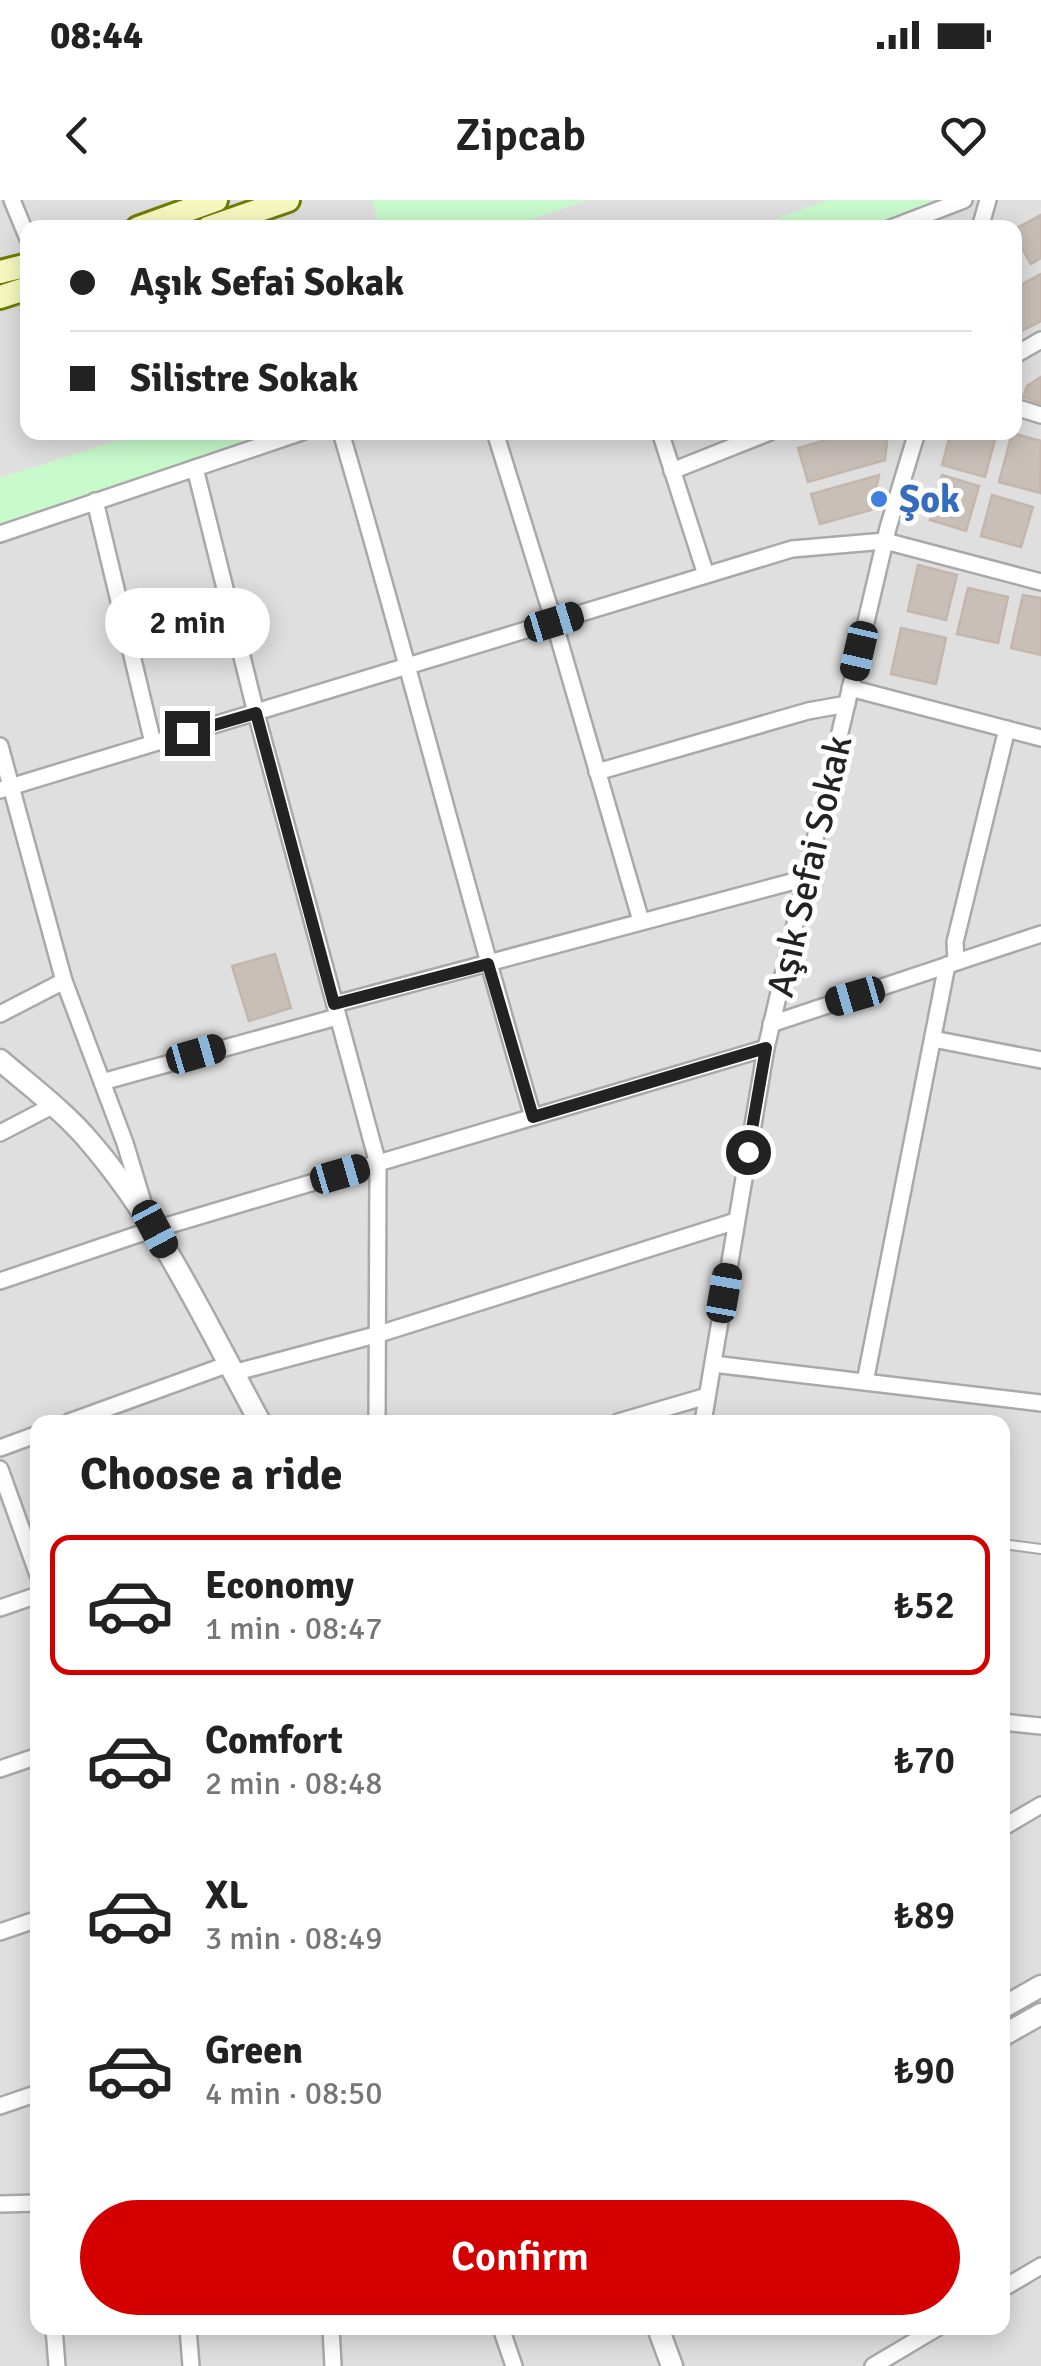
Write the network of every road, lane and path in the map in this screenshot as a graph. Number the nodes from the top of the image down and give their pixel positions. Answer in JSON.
{"nodes":[{"id":1,"x":216,"y":200,"type":"edge"},
{"id":2,"x":288,"y":200,"type":"edge"},
{"id":3,"x":964,"y":200,"type":"edge"},
{"id":4,"x":173,"y":207,"type":"edge"},
{"id":5,"x":151,"y":220,"type":"edge"},
{"id":6,"x":231,"y":220,"type":"edge"},
{"id":7,"x":912,"y":220,"type":"edge"},
{"id":8,"x":278,"y":440,"type":"edge"},
{"id":9,"x":343,"y":440,"type":"edge"},
{"id":10,"x":497,"y":440,"type":"edge"},
{"id":11,"x":662,"y":440,"type":"edge"},
{"id":12,"x":750,"y":440,"type":"edge"},
{"id":13,"x":915,"y":440,"type":"edge"},
{"id":14,"x":195,"y":468,"type":"junction"},
{"id":15,"x":672,"y":471,"type":"junction"},
{"id":16,"x":95,"y":501,"type":"junction"},
{"id":17,"x":0,"y":534,"type":"edge"},
{"id":18,"x":885,"y":541,"type":"junction"},
{"id":19,"x":706,"y":576,"type":"junction"},
{"id":20,"x":1041,"y":582,"type":"edge"},
{"id":21,"x":554,"y":622,"type":"junction"},
{"id":22,"x":409,"y":666,"type":"junction"},
{"id":23,"x":849,"y":696,"type":"junction"},
{"id":24,"x":256,"y":713,"type":"junction"},
{"id":25,"x":1007,"y":729,"type":"junction"},
{"id":26,"x":1041,"y":738,"type":"edge"},
{"id":27,"x":152,"y":743,"type":"junction"},
{"id":28,"x":0,"y":746,"type":"edge"},
{"id":29,"x":597,"y":772,"type":"junction"},
{"id":30,"x":5,"y":788,"type":"edge"},
{"id":31,"x":806,"y":878,"type":"junction"},
{"id":32,"x":640,"y":921,"type":"junction"},
{"id":33,"x":1041,"y":934,"type":"edge"},
{"id":34,"x":488,"y":964,"type":"junction"},
{"id":35,"x":952,"y":964,"type":"junction"},
{"id":36,"x":64,"y":981,"type":"junction"},
{"id":37,"x":336,"y":1010,"type":"junction"},
{"id":38,"x":0,"y":1014,"type":"edge"},
{"id":39,"x":771,"y":1024,"type":"junction"},
{"id":40,"x":933,"y":1039,"type":"junction"},
{"id":41,"x":766,"y":1048,"type":"junction"},
{"id":42,"x":0,"y":1060,"type":"edge"},
{"id":43,"x":1041,"y":1060,"type":"edge"},
{"id":44,"x":102,"y":1082,"type":"junction"},
{"id":45,"x":52,"y":1106,"type":"junction"},
{"id":46,"x":533,"y":1117,"type":"junction"},
{"id":47,"x":0,"y":1132,"type":"edge"},
{"id":48,"x":378,"y":1164,"type":"junction"},
{"id":49,"x":736,"y":1221,"type":"junction"},
{"id":50,"x":152,"y":1224,"type":"junction"},
{"id":51,"x":0,"y":1281,"type":"edge"},
{"id":52,"x":379,"y":1334,"type":"junction"},
{"id":53,"x":712,"y":1364,"type":"junction"},
{"id":54,"x":231,"y":1368,"type":"junction"},
{"id":55,"x":865,"y":1382,"type":"junction"},
{"id":56,"x":707,"y":1396,"type":"junction"},
{"id":57,"x":1041,"y":1403,"type":"edge"},
{"id":58,"x":90,"y":1415,"type":"edge"},
{"id":59,"x":256,"y":1415,"type":"edge"},
{"id":60,"x":377,"y":1415,"type":"edge"},
{"id":61,"x":642,"y":1415,"type":"edge"},
{"id":62,"x":704,"y":1415,"type":"edge"},
{"id":63,"x":30,"y":1437,"type":"edge"},
{"id":64,"x":0,"y":1448,"type":"edge"},
{"id":65,"x":0,"y":1469,"type":"edge"},
{"id":66,"x":1010,"y":1545,"type":"edge"},
{"id":67,"x":1041,"y":1550,"type":"edge"},
{"id":68,"x":30,"y":1553,"type":"edge"},
{"id":69,"x":30,"y":1598,"type":"edge"},
{"id":70,"x":0,"y":1608,"type":"edge"},
{"id":71,"x":1010,"y":1723,"type":"edge"},
{"id":72,"x":1041,"y":1726,"type":"edge"},
{"id":73,"x":30,"y":1759,"type":"edge"},
{"id":74,"x":0,"y":1769,"type":"edge"},
{"id":75,"x":1041,"y":1805,"type":"edge"},
{"id":76,"x":1010,"y":1823,"type":"edge"},
{"id":77,"x":30,"y":1922,"type":"edge"},
{"id":78,"x":0,"y":1932,"type":"edge"},
{"id":79,"x":1041,"y":1986,"type":"edge"},
{"id":80,"x":1010,"y":2003,"type":"edge"},
{"id":81,"x":1041,"y":2014,"type":"edge"},
{"id":82,"x":1010,"y":2031,"type":"edge"},
{"id":83,"x":30,"y":2096,"type":"edge"},
{"id":84,"x":0,"y":2106,"type":"edge"},
{"id":85,"x":30,"y":2203,"type":"edge"},
{"id":86,"x":0,"y":2204,"type":"edge"},
{"id":87,"x":1041,"y":2266,"type":"edge"},
{"id":88,"x":1010,"y":2284,"type":"edge"},
{"id":89,"x":55,"y":2335,"type":"edge"},
{"id":90,"x":189,"y":2335,"type":"edge"},
{"id":91,"x":331,"y":2335,"type":"edge"},
{"id":92,"x":503,"y":2335,"type":"edge"},
{"id":93,"x":661,"y":2335,"type":"edge"},
{"id":94,"x":925,"y":2335,"type":"edge"},
{"id":95,"x":57,"y":2366,"type":"edge"},
{"id":96,"x":191,"y":2366,"type":"edge"},
{"id":97,"x":333,"y":2366,"type":"edge"},
{"id":98,"x":514,"y":2366,"type":"edge"},
{"id":99,"x":672,"y":2366,"type":"edge"},
{"id":100,"x":872,"y":2366,"type":"edge"}],
"edges":[{"from":1,"to":4,"type":"main road"},
{"from":2,"to":6,"type":"main road"},
{"from":3,"to":7,"type":"street"},
{"from":4,"to":5,"type":"main road"},
{"from":8,"to":14,"type":"street"},
{"from":9,"to":22,"type":"street"},
{"from":10,"to":21,"type":"street"},
{"from":11,"to":15,"type":"street"},
{"from":12,"to":15,"type":"street"},
{"from":13,"to":18,"type":"street","name":"Aşık Sefai Sokak"},
{"from":14,"to":16,"type":"street"},
{"from":14,"to":24,"type":"street"},
{"from":15,"to":19,"type":"street"},
{"from":16,"to":17,"type":"street"},
{"from":16,"to":27,"type":"street"},
{"from":18,"to":19,"type":"street"},
{"from":18,"to":20,"type":"street"},
{"from":18,"to":23,"type":"street","name":"Aşık Sefai Sokak"},
{"from":19,"to":21,"type":"street"},
{"from":21,"to":22,"type":"street"},
{"from":21,"to":29,"type":"street"},
{"from":22,"to":24,"type":"street"},
{"from":22,"to":34,"type":"street"},
{"from":23,"to":25,"type":"street"},
{"from":23,"to":29,"type":"street"},
{"from":23,"to":31,"type":"street","name":"Aşık Sefai Sokak"},
{"from":24,"to":27,"type":"street"},
{"from":24,"to":37,"type":"street"},
{"from":25,"to":26,"type":"street"},
{"from":25,"to":35,"type":"street"},
{"from":27,"to":30,"type":"street"},
{"from":28,"to":30,"type":"street"},
{"from":29,"to":32,"type":"street"},
{"from":30,"to":36,"type":"street"},
{"from":31,"to":32,"type":"street"},
{"from":31,"to":39,"type":"street","name":"Aşık Sefai Sokak"},
{"from":32,"to":34,"type":"street"},
{"from":33,"to":35,"type":"street"},
{"from":34,"to":37,"type":"street"},
{"from":34,"to":46,"type":"street"},
{"from":35,"to":39,"type":"street"},
{"from":35,"to":40,"type":"street"},
{"from":36,"to":38,"type":"street"},
{"from":36,"to":44,"type":"street"},
{"from":37,"to":44,"type":"street"},
{"from":37,"to":48,"type":"street"},
{"from":39,"to":41,"type":"street","name":"Aşık Sefai Sokak"},
{"from":40,"to":43,"type":"street"},
{"from":40,"to":55,"type":"street"},
{"from":41,"to":46,"type":"street"},
{"from":41,"to":49,"type":"street","name":"Aşık Sefai Sokak"},
{"from":42,"to":45,"type":"street"},
{"from":44,"to":50,"type":"street"},
{"from":45,"to":47,"type":"street"},
{"from":45,"to":50,"type":"street"},
{"from":46,"to":48,"type":"street"},
{"from":48,"to":50,"type":"street"},
{"from":48,"to":52,"type":"street"},
{"from":49,"to":52,"type":"street"},
{"from":49,"to":53,"type":"street","name":"Aşık Sefai Sokak"},
{"from":50,"to":51,"type":"street"},
{"from":50,"to":54,"type":"street"},
{"from":52,"to":54,"type":"street"},
{"from":52,"to":60,"type":"street"},
{"from":53,"to":55,"type":"street"},
{"from":53,"to":56,"type":"street","name":"Aşık Sefai Sokak"},
{"from":54,"to":58,"type":"street"},
{"from":54,"to":59,"type":"street"},
{"from":55,"to":57,"type":"street"},
{"from":56,"to":61,"type":"street"},
{"from":56,"to":62,"type":"street","name":"Aşık Sefai Sokak"},
{"from":63,"to":64,"type":"street"},
{"from":65,"to":68,"type":"street"},
{"from":66,"to":67,"type":"lane"},
{"from":69,"to":70,"type":"street"},
{"from":71,"to":72,"type":"street"},
{"from":73,"to":74,"type":"street"},
{"from":75,"to":76,"type":"street"},
{"from":77,"to":78,"type":"street"},
{"from":79,"to":80,"type":"street"},
{"from":81,"to":82,"type":"street"},
{"from":83,"to":84,"type":"street"},
{"from":85,"to":86,"type":"street"},
{"from":87,"to":88,"type":"street"},
{"from":89,"to":95,"type":"street"},
{"from":90,"to":96,"type":"street"},
{"from":91,"to":97,"type":"street"},
{"from":92,"to":98,"type":"street"},
{"from":93,"to":99,"type":"street"},
{"from":94,"to":100,"type":"street"}]}
